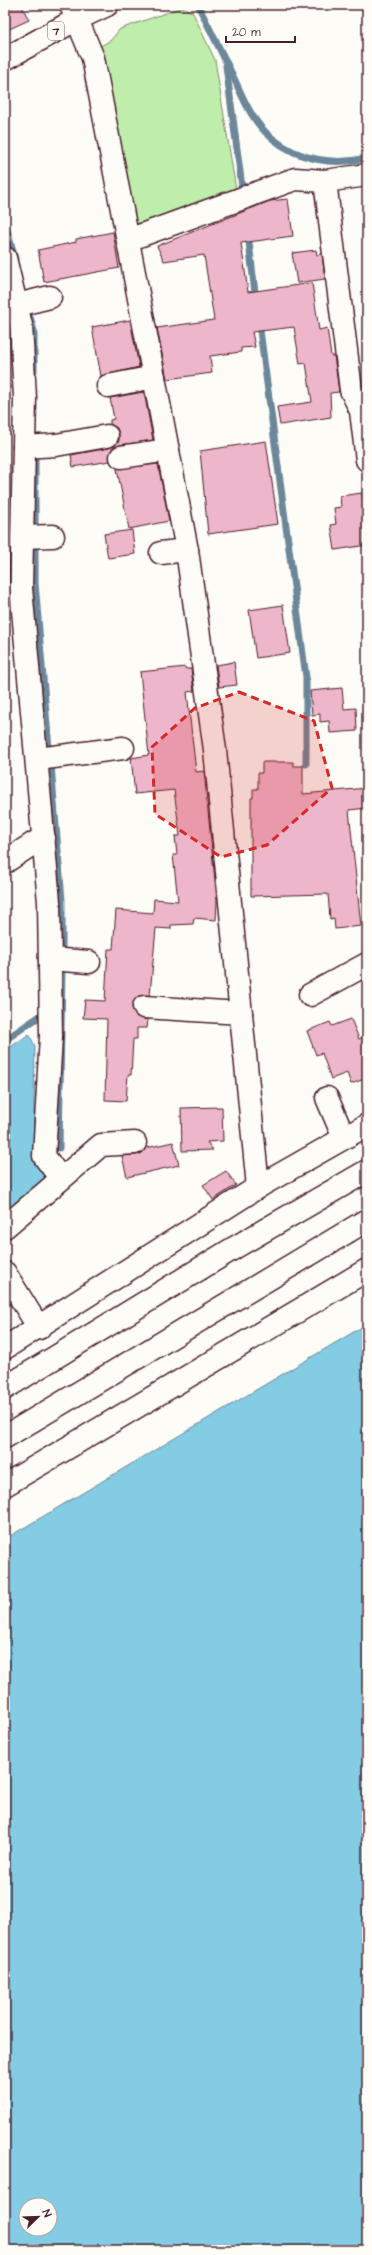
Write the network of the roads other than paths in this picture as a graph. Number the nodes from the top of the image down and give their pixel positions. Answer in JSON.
{"nodes":[{"id":1,"x":108,"y":5,"type":"edge"},
{"id":2,"x":74,"y":12,"type":"edge"},
{"id":3,"x":5,"y":59,"type":"edge"},
{"id":4,"x":367,"y":175,"type":"edge"},
{"id":5,"x":325,"y":181,"type":"junction"},
{"id":6,"x":128,"y":240,"type":"junction"},
{"id":7,"x":5,"y":258,"type":"edge"},
{"id":8,"x":50,"y":297,"type":"dead end"},
{"id":9,"x":17,"y":305,"type":"junction"},
{"id":10,"x":154,"y":378,"type":"junction"},
{"id":11,"x":108,"y":386,"type":"dead end"},
{"id":12,"x":107,"y":436,"type":"dead end"},
{"id":13,"x":24,"y":447,"type":"junction"},
{"id":14,"x":168,"y":450,"type":"junction"},
{"id":15,"x":121,"y":457,"type":"dead end"},
{"id":16,"x":367,"y":460,"type":"edge"},
{"id":17,"x":53,"y":536,"type":"dead end"},
{"id":18,"x":22,"y":537,"type":"junction"},
{"id":19,"x":187,"y":550,"type":"junction"},
{"id":20,"x":161,"y":553,"type":"dead end"},
{"id":21,"x":123,"y":748,"type":"dead end"},
{"id":22,"x":38,"y":759,"type":"junction"},
{"id":23,"x":44,"y":838,"type":"junction"},
{"id":24,"x":5,"y":862,"type":"edge"},
{"id":25,"x":50,"y":959,"type":"junction"},
{"id":26,"x":89,"y":962,"type":"dead end"},
{"id":27,"x":367,"y":964,"type":"edge"},
{"id":28,"x":310,"y":995,"type":"dead end"},
{"id":29,"x":144,"y":1007,"type":"dead end"},
{"id":30,"x":241,"y":1013,"type":"junction"},
{"id":31,"x":327,"y":1098,"type":"dead end"},
{"id":32,"x":367,"y":1125,"type":"edge"},
{"id":33,"x":344,"y":1138,"type":"junction"},
{"id":34,"x":135,"y":1143,"type":"dead end"},
{"id":35,"x":367,"y":1171,"type":"edge"},
{"id":36,"x":61,"y":1179,"type":"junction"},
{"id":37,"x":258,"y":1187,"type":"junction"},
{"id":38,"x":367,"y":1220,"type":"edge"},
{"id":39,"x":5,"y":1227,"type":"edge"},
{"id":40,"x":367,"y":1270,"type":"edge"},
{"id":41,"x":5,"y":1273,"type":"edge"},
{"id":42,"x":39,"y":1328,"type":"junction"},
{"id":43,"x":5,"y":1348,"type":"edge"},
{"id":44,"x":5,"y":1388,"type":"edge"},
{"id":45,"x":5,"y":1437,"type":"edge"},
{"id":46,"x":5,"y":1485,"type":"edge"}],
"edges":[{"from":1,"to":2,"type":"street","number":"7"},
{"from":2,"to":3,"type":"street","number":"7"},
{"from":2,"to":6,"type":"street"},
{"from":4,"to":5,"type":"street"},
{"from":5,"to":6,"type":"street"},
{"from":5,"to":16,"type":"street"},
{"from":6,"to":10,"type":"street"},
{"from":7,"to":9,"type":"street"},
{"from":8,"to":9,"type":"street"},
{"from":9,"to":13,"type":"street"},
{"from":10,"to":11,"type":"street"},
{"from":10,"to":14,"type":"street"},
{"from":12,"to":13,"type":"street"},
{"from":13,"to":18,"type":"street"},
{"from":14,"to":15,"type":"street"},
{"from":14,"to":19,"type":"street"},
{"from":17,"to":18,"type":"street"},
{"from":18,"to":22,"type":"street"},
{"from":19,"to":20,"type":"street"},
{"from":19,"to":30,"type":"street"},
{"from":21,"to":22,"type":"street"},
{"from":22,"to":23,"type":"street"},
{"from":23,"to":24,"type":"street"},
{"from":23,"to":25,"type":"street"},
{"from":25,"to":26,"type":"street"},
{"from":25,"to":36,"type":"street"},
{"from":27,"to":28,"type":"street"},
{"from":29,"to":30,"type":"street"},
{"from":30,"to":37,"type":"street"},
{"from":31,"to":33,"type":"street"},
{"from":32,"to":33,"type":"street"},
{"from":33,"to":37,"type":"street"},
{"from":34,"to":36,"type":"street"},
{"from":35,"to":44,"type":"street"},
{"from":36,"to":39,"type":"street"},
{"from":37,"to":42,"type":"street"},
{"from":38,"to":45,"type":"street"},
{"from":40,"to":46,"type":"street"},
{"from":41,"to":42,"type":"street"},
{"from":42,"to":43,"type":"street"}]}
